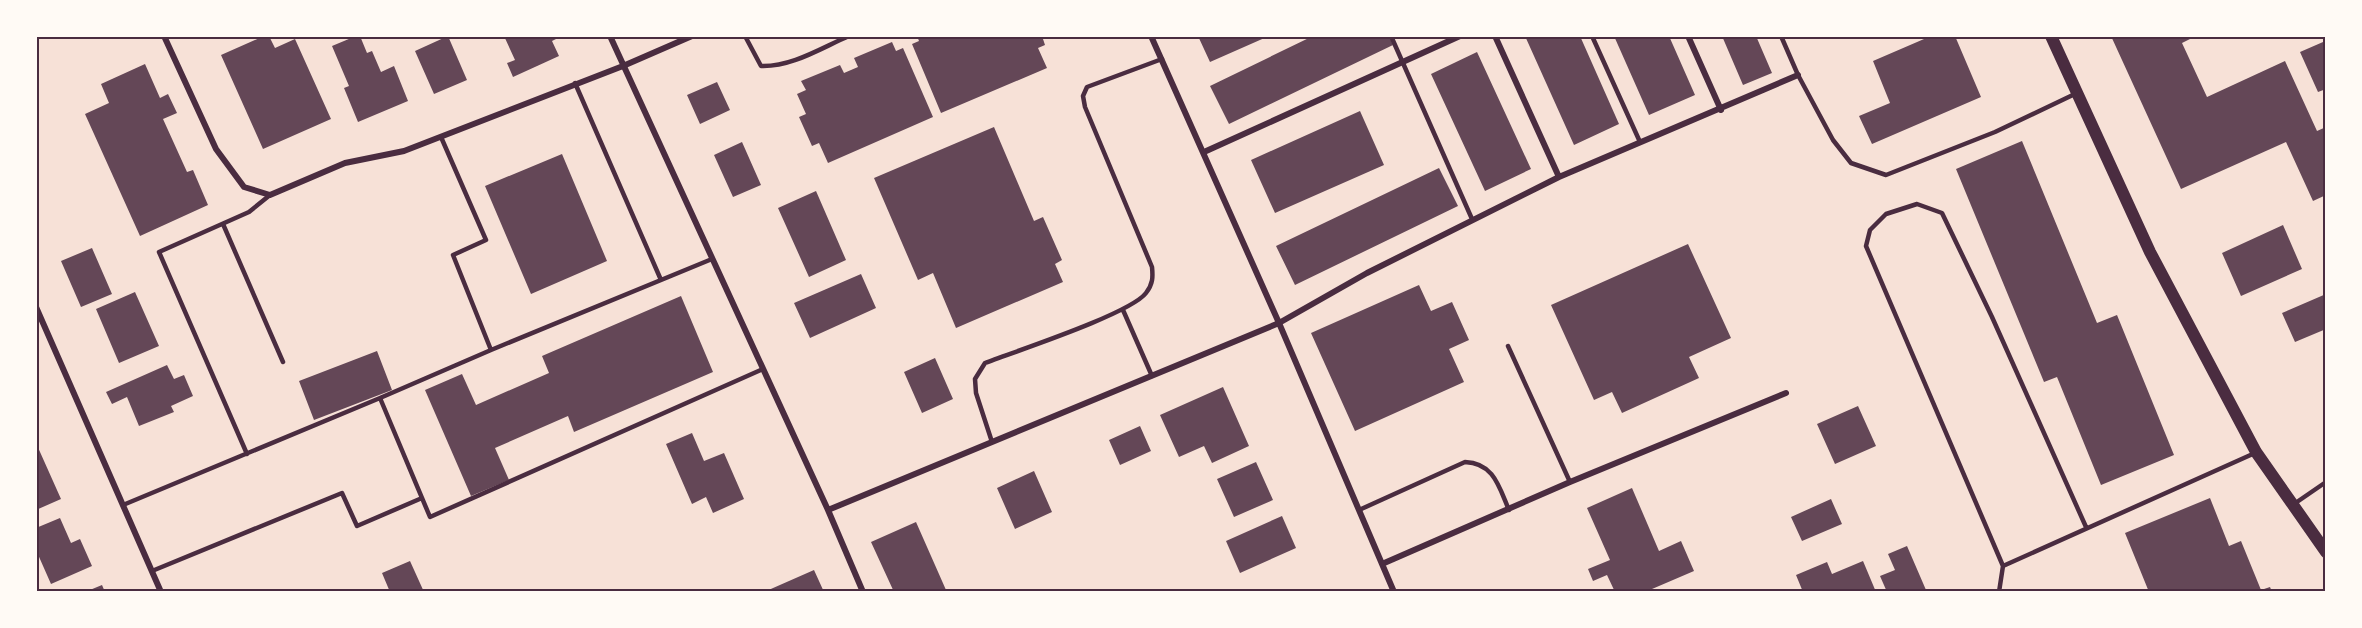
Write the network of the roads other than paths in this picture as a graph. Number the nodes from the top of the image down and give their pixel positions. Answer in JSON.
{"nodes":[{"id":1,"x":164,"y":36,"type":"edge"},
{"id":2,"x":610,"y":36,"type":"edge"},
{"id":3,"x":692,"y":36,"type":"edge"},
{"id":4,"x":745,"y":36,"type":"edge"},
{"id":5,"x":849,"y":36,"type":"edge"},
{"id":6,"x":1152,"y":36,"type":"edge"},
{"id":7,"x":1390,"y":36,"type":"edge"},
{"id":8,"x":1460,"y":36,"type":"edge"},
{"id":9,"x":1495,"y":36,"type":"edge"},
{"id":10,"x":1592,"y":36,"type":"edge"},
{"id":11,"x":1688,"y":36,"type":"edge"},
{"id":12,"x":1781,"y":36,"type":"edge"},
{"id":13,"x":2051,"y":36,"type":"edge"},
{"id":14,"x":1161,"y":59,"type":"junction"},
{"id":15,"x":1402,"y":62,"type":"junction"},
{"id":16,"x":623,"y":66,"type":"junction"},
{"id":17,"x":1798,"y":75,"type":"junction"},
{"id":18,"x":575,"y":83,"type":"junction"},
{"id":19,"x":2077,"y":93,"type":"junction"},
{"id":20,"x":1721,"y":110,"type":"junction"},
{"id":21,"x":441,"y":136,"type":"junction"},
{"id":22,"x":1640,"y":141,"type":"junction"},
{"id":23,"x":1204,"y":152,"type":"junction"},
{"id":24,"x":1559,"y":177,"type":"junction"},
{"id":25,"x":270,"y":195,"type":"junction"},
{"id":26,"x":1472,"y":219,"type":"junction"},
{"id":27,"x":223,"y":224,"type":"junction"},
{"id":28,"x":712,"y":259,"type":"junction"},
{"id":29,"x":661,"y":280,"type":"junction"},
{"id":30,"x":36,"y":307,"type":"edge"},
{"id":31,"x":1124,"y":310,"type":"junction"},
{"id":32,"x":1279,"y":323,"type":"junction"},
{"id":33,"x":1508,"y":346,"type":"dead end"},
{"id":34,"x":491,"y":350,"type":"junction"},
{"id":35,"x":283,"y":362,"type":"dead end"},
{"id":36,"x":763,"y":369,"type":"junction"},
{"id":37,"x":1152,"y":376,"type":"junction"},
{"id":38,"x":1786,"y":393,"type":"dead end"},
{"id":39,"x":380,"y":398,"type":"junction"},
{"id":40,"x":992,"y":442,"type":"junction"},
{"id":41,"x":2256,"y":452,"type":"junction"},
{"id":42,"x":246,"y":454,"type":"junction"},
{"id":43,"x":1570,"y":482,"type":"junction"},
{"id":44,"x":2326,"y":482,"type":"edge"},
{"id":45,"x":422,"y":498,"type":"junction"},
{"id":46,"x":123,"y":505,"type":"junction"},
{"id":47,"x":2292,"y":506,"type":"junction"},
{"id":48,"x":828,"y":510,"type":"junction"},
{"id":49,"x":1359,"y":510,"type":"junction"},
{"id":50,"x":1509,"y":510,"type":"junction"},
{"id":51,"x":2086,"y":527,"type":"junction"},
{"id":52,"x":2326,"y":552,"type":"edge"},
{"id":53,"x":1382,"y":564,"type":"junction"},
{"id":54,"x":2003,"y":566,"type":"junction"},
{"id":55,"x":152,"y":571,"type":"junction"},
{"id":56,"x":161,"y":592,"type":"edge"},
{"id":57,"x":863,"y":592,"type":"edge"},
{"id":58,"x":1394,"y":592,"type":"edge"},
{"id":59,"x":1999,"y":592,"type":"edge"}],
"edges":[{"from":1,"to":25,"type":"street"},
{"from":2,"to":16,"type":"street"},
{"from":3,"to":16,"type":"street"},
{"from":4,"to":5,"type":"lane"},
{"from":6,"to":14,"type":"street"},
{"from":7,"to":15,"type":"lane"},
{"from":8,"to":15,"type":"street"},
{"from":9,"to":24,"type":"street"},
{"from":10,"to":22,"type":"lane"},
{"from":11,"to":20,"type":"street"},
{"from":12,"to":17,"type":"lane"},
{"from":13,"to":19,"type":"main road"},
{"from":14,"to":23,"type":"street"},
{"from":14,"to":31,"type":"lane"},
{"from":15,"to":23,"type":"street"},
{"from":15,"to":26,"type":"lane"},
{"from":16,"to":18,"type":"street"},
{"from":16,"to":28,"type":"street"},
{"from":17,"to":19,"type":"lane"},
{"from":17,"to":20,"type":"street"},
{"from":18,"to":21,"type":"street"},
{"from":18,"to":29,"type":"lane"},
{"from":19,"to":41,"type":"main road"},
{"from":20,"to":22,"type":"street"},
{"from":21,"to":25,"type":"street"},
{"from":21,"to":34,"type":"lane"},
{"from":22,"to":24,"type":"street"},
{"from":23,"to":32,"type":"street"},
{"from":24,"to":26,"type":"street"},
{"from":25,"to":27,"type":"lane"},
{"from":26,"to":32,"type":"street"},
{"from":27,"to":35,"type":"lane"},
{"from":27,"to":42,"type":"lane"},
{"from":28,"to":29,"type":"lane"},
{"from":28,"to":36,"type":"street"},
{"from":29,"to":34,"type":"lane"},
{"from":30,"to":46,"type":"street"},
{"from":31,"to":37,"type":"lane"},
{"from":31,"to":40,"type":"lane"},
{"from":32,"to":37,"type":"street"},
{"from":32,"to":49,"type":"street"},
{"from":33,"to":43,"type":"lane"},
{"from":34,"to":39,"type":"lane"},
{"from":36,"to":45,"type":"lane"},
{"from":36,"to":48,"type":"street"},
{"from":37,"to":40,"type":"street"},
{"from":38,"to":43,"type":"street"},
{"from":39,"to":42,"type":"lane"},
{"from":39,"to":45,"type":"lane"},
{"from":40,"to":48,"type":"street"},
{"from":41,"to":47,"type":"main road"},
{"from":41,"to":51,"type":"lane"},
{"from":42,"to":46,"type":"lane"},
{"from":43,"to":50,"type":"street"},
{"from":44,"to":47,"type":"lane"},
{"from":45,"to":55,"type":"lane"},
{"from":46,"to":55,"type":"street"},
{"from":47,"to":52,"type":"main road"},
{"from":48,"to":57,"type":"street"},
{"from":49,"to":50,"type":"lane"},
{"from":49,"to":53,"type":"street"},
{"from":50,"to":53,"type":"street"},
{"from":51,"to":54,"type":"lane"},
{"from":51,"to":54,"type":"lane"},
{"from":53,"to":58,"type":"street"},
{"from":54,"to":59,"type":"lane"},
{"from":55,"to":56,"type":"street"}]}
